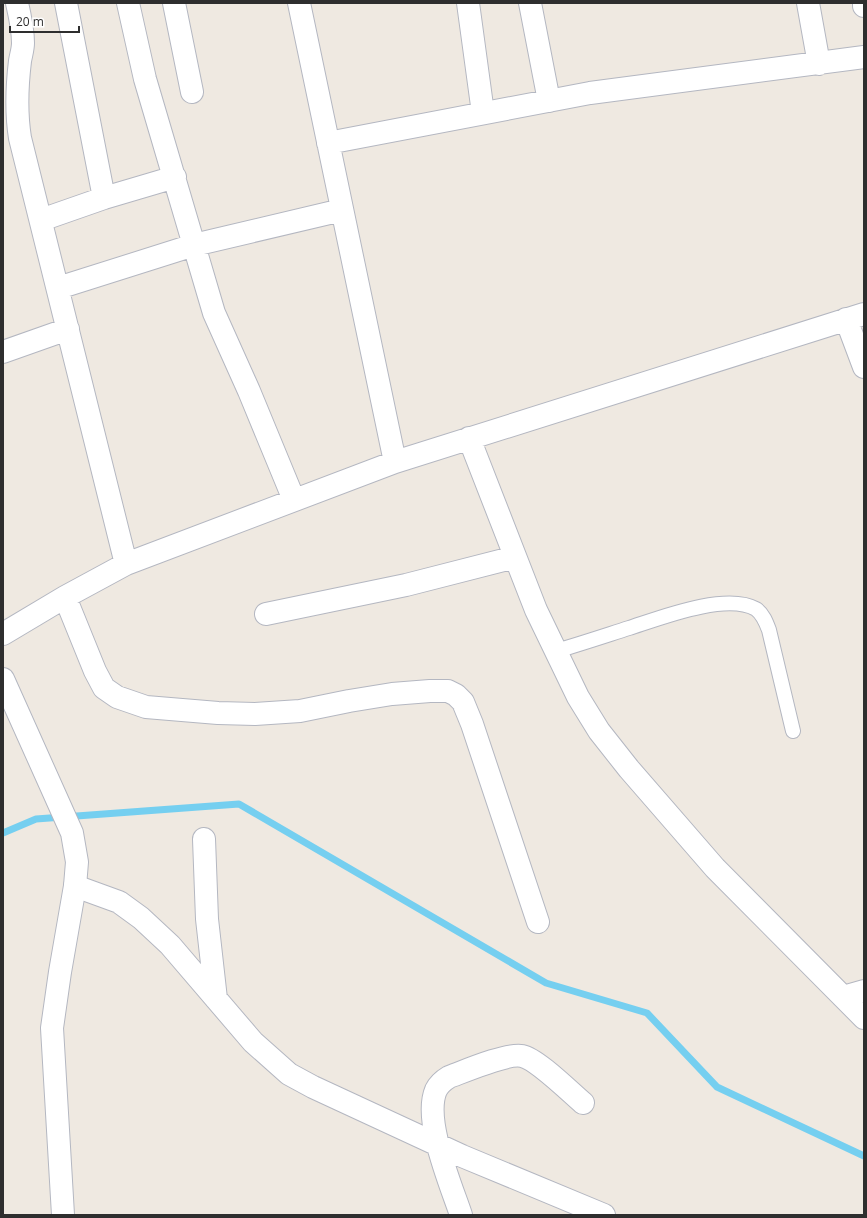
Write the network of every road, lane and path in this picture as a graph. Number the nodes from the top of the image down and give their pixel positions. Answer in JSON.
{"nodes":[{"id":1,"x":17,"y":3,"type":"edge"},
{"id":2,"x":66,"y":3,"type":"edge"},
{"id":3,"x":128,"y":3,"type":"edge"},
{"id":4,"x":174,"y":3,"type":"edge"},
{"id":5,"x":299,"y":3,"type":"edge"},
{"id":6,"x":468,"y":3,"type":"edge"},
{"id":7,"x":530,"y":3,"type":"edge"},
{"id":8,"x":808,"y":3,"type":"edge"},
{"id":9,"x":864,"y":57,"type":"edge"},
{"id":10,"x":819,"y":64,"type":"junction"},
{"id":11,"x":192,"y":92,"type":"dead end"},
{"id":12,"x":549,"y":101,"type":"junction"},
{"id":13,"x":484,"y":113,"type":"junction"},
{"id":14,"x":328,"y":143,"type":"junction"},
{"id":15,"x":175,"y":177,"type":"junction"},
{"id":16,"x":104,"y":198,"type":"junction"},
{"id":17,"x":342,"y":210,"type":"junction"},
{"id":18,"x":41,"y":220,"type":"junction"},
{"id":19,"x":194,"y":245,"type":"junction"},
{"id":20,"x":58,"y":288,"type":"junction"},
{"id":21,"x":855,"y":316,"type":"edge"},
{"id":22,"x":68,"y":329,"type":"junction"},
{"id":23,"x":3,"y":352,"type":"edge"},
{"id":24,"x":864,"y":367,"type":"edge"},
{"id":25,"x":469,"y":438,"type":"junction"},
{"id":26,"x":395,"y":462,"type":"junction"},
{"id":27,"x":294,"y":500,"type":"junction"},
{"id":28,"x":515,"y":557,"type":"junction"},
{"id":29,"x":126,"y":564,"type":"junction"},
{"id":30,"x":65,"y":596,"type":"junction"},
{"id":31,"x":266,"y":614,"type":"dead end"},
{"id":32,"x":3,"y":634,"type":"edge"},
{"id":33,"x":556,"y":651,"type":"junction"},
{"id":34,"x":3,"y":679,"type":"edge"},
{"id":35,"x":793,"y":731,"type":"dead end"},
{"id":36,"x":204,"y":839,"type":"dead end"},
{"id":37,"x":75,"y":886,"type":"junction"},
{"id":38,"x":538,"y":922,"type":"dead end"},
{"id":39,"x":864,"y":991,"type":"edge"},
{"id":40,"x":843,"y":997,"type":"junction"},
{"id":41,"x":216,"y":999,"type":"junction"},
{"id":42,"x":864,"y":1018,"type":"edge"},
{"id":43,"x":583,"y":1103,"type":"dead end"},
{"id":44,"x":437,"y":1144,"type":"junction"},
{"id":45,"x":64,"y":1215,"type":"edge"},
{"id":46,"x":461,"y":1215,"type":"edge"},
{"id":47,"x":604,"y":1215,"type":"edge"}],
"edges":[{"from":1,"to":18,"type":"street"},
{"from":2,"to":16,"type":"street"},
{"from":3,"to":15,"type":"street"},
{"from":4,"to":11,"type":"street"},
{"from":5,"to":14,"type":"street"},
{"from":6,"to":13,"type":"street"},
{"from":7,"to":12,"type":"street"},
{"from":8,"to":10,"type":"street"},
{"from":9,"to":10,"type":"street"},
{"from":10,"to":12,"type":"street"},
{"from":12,"to":13,"type":"street"},
{"from":13,"to":14,"type":"street"},
{"from":14,"to":17,"type":"street"},
{"from":15,"to":16,"type":"street"},
{"from":15,"to":19,"type":"street"},
{"from":16,"to":18,"type":"street"},
{"from":17,"to":19,"type":"street"},
{"from":17,"to":26,"type":"street"},
{"from":18,"to":20,"type":"street"},
{"from":19,"to":20,"type":"street"},
{"from":19,"to":27,"type":"street"},
{"from":20,"to":22,"type":"street"},
{"from":21,"to":24,"type":"street"},
{"from":21,"to":25,"type":"street"},
{"from":22,"to":23,"type":"street"},
{"from":22,"to":29,"type":"street"},
{"from":25,"to":26,"type":"street"},
{"from":25,"to":28,"type":"street"},
{"from":26,"to":27,"type":"street"},
{"from":27,"to":29,"type":"street"},
{"from":28,"to":31,"type":"street"},
{"from":28,"to":33,"type":"street"},
{"from":29,"to":30,"type":"street"},
{"from":30,"to":32,"type":"street"},
{"from":30,"to":38,"type":"street"},
{"from":33,"to":35,"type":"lane"},
{"from":33,"to":40,"type":"street"},
{"from":34,"to":37,"type":"street"},
{"from":36,"to":41,"type":"street"},
{"from":37,"to":41,"type":"street"},
{"from":37,"to":45,"type":"street"},
{"from":39,"to":40,"type":"street"},
{"from":40,"to":42,"type":"street"},
{"from":41,"to":44,"type":"street"},
{"from":43,"to":44,"type":"street"},
{"from":44,"to":46,"type":"street"},
{"from":44,"to":47,"type":"street"}]}
